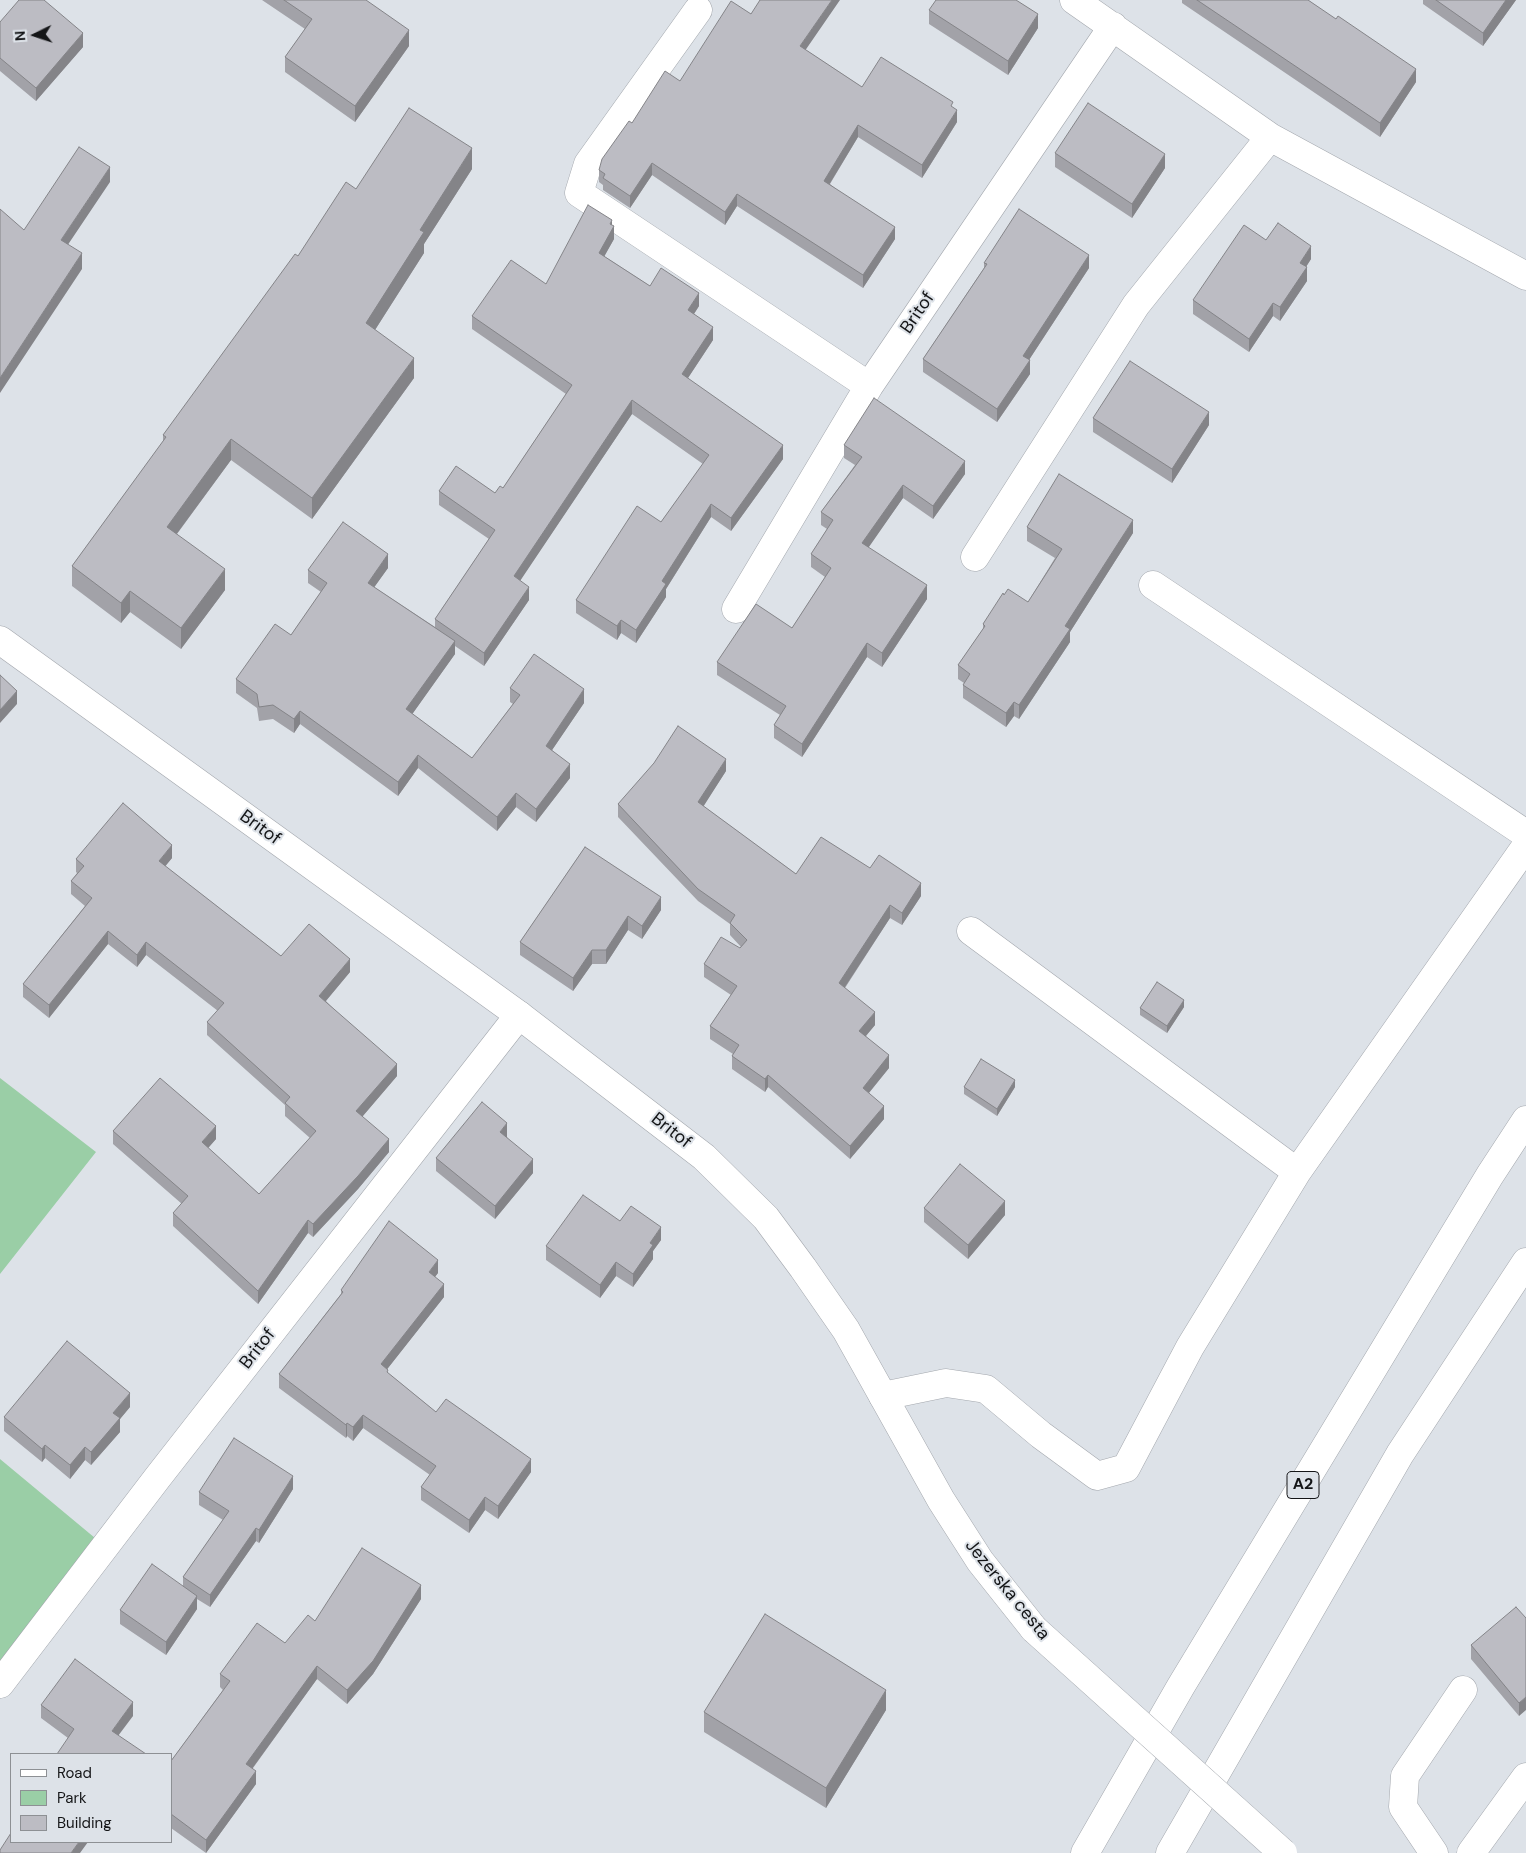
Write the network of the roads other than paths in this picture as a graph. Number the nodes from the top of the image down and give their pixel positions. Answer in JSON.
{"nodes":[{"id":1,"x":1074,"y":0,"type":"edge"},
{"id":2,"x":698,"y":10,"type":"dead end"},
{"id":3,"x":1113,"y":26,"type":"junction"},
{"id":4,"x":1270,"y":137,"type":"junction"},
{"id":5,"x":1526,"y":276,"type":"edge"},
{"id":6,"x":869,"y":386,"type":"junction"},
{"id":7,"x":975,"y":557,"type":"dead end"},
{"id":8,"x":1154,"y":585,"type":"dead end"},
{"id":9,"x":736,"y":609,"type":"dead end"},
{"id":10,"x":0,"y":640,"type":"edge"},
{"id":11,"x":1526,"y":834,"type":"edge"},
{"id":12,"x":1526,"y":846,"type":"edge"},
{"id":13,"x":971,"y":931,"type":"dead end"},
{"id":14,"x":519,"y":1015,"type":"junction"},
{"id":15,"x":1526,"y":1120,"type":"edge"},
{"id":16,"x":1297,"y":1172,"type":"junction"},
{"id":17,"x":1526,"y":1262,"type":"edge"},
{"id":18,"x":803,"y":1268,"type":"joint"},
{"id":19,"x":883,"y":1396,"type":"junction"},
{"id":20,"x":0,"y":1684,"type":"edge"},
{"id":21,"x":1464,"y":1690,"type":"dead end"},
{"id":22,"x":1526,"y":1777,"type":"edge"},
{"id":23,"x":1085,"y":1853,"type":"edge"},
{"id":24,"x":1170,"y":1853,"type":"edge"},
{"id":25,"x":1283,"y":1853,"type":"edge"},
{"id":26,"x":1434,"y":1853,"type":"edge"},
{"id":27,"x":1471,"y":1853,"type":"edge"}],
"edges":[{"from":1,"to":3,"type":"main road"},
{"from":2,"to":6,"type":"main road"},
{"from":3,"to":4,"type":"main road"},
{"from":3,"to":6,"type":"main road","name":"Britof"},
{"from":4,"to":5,"type":"main road"},
{"from":4,"to":7,"type":"main road"},
{"from":6,"to":9,"type":"main road","name":"Britof"},
{"from":8,"to":11,"type":"main road"},
{"from":10,"to":14,"type":"main road","name":"Britof"},
{"from":12,"to":16,"type":"main road"},
{"from":13,"to":16,"type":"main road"},
{"from":14,"to":18,"type":"main road","name":"Britof"},
{"from":14,"to":20,"type":"main road","name":"Britof"},
{"from":15,"to":23,"type":"main road","number":"A2"},
{"from":16,"to":19,"type":"main road"},
{"from":17,"to":24,"type":"main road"},
{"from":18,"to":19,"type":"main road","name":"Jezerska cesta"},
{"from":19,"to":25,"type":"main road","name":"Jezerska cesta","bridge":true},
{"from":21,"to":26,"type":"main road"},
{"from":22,"to":27,"type":"main road"}]}
